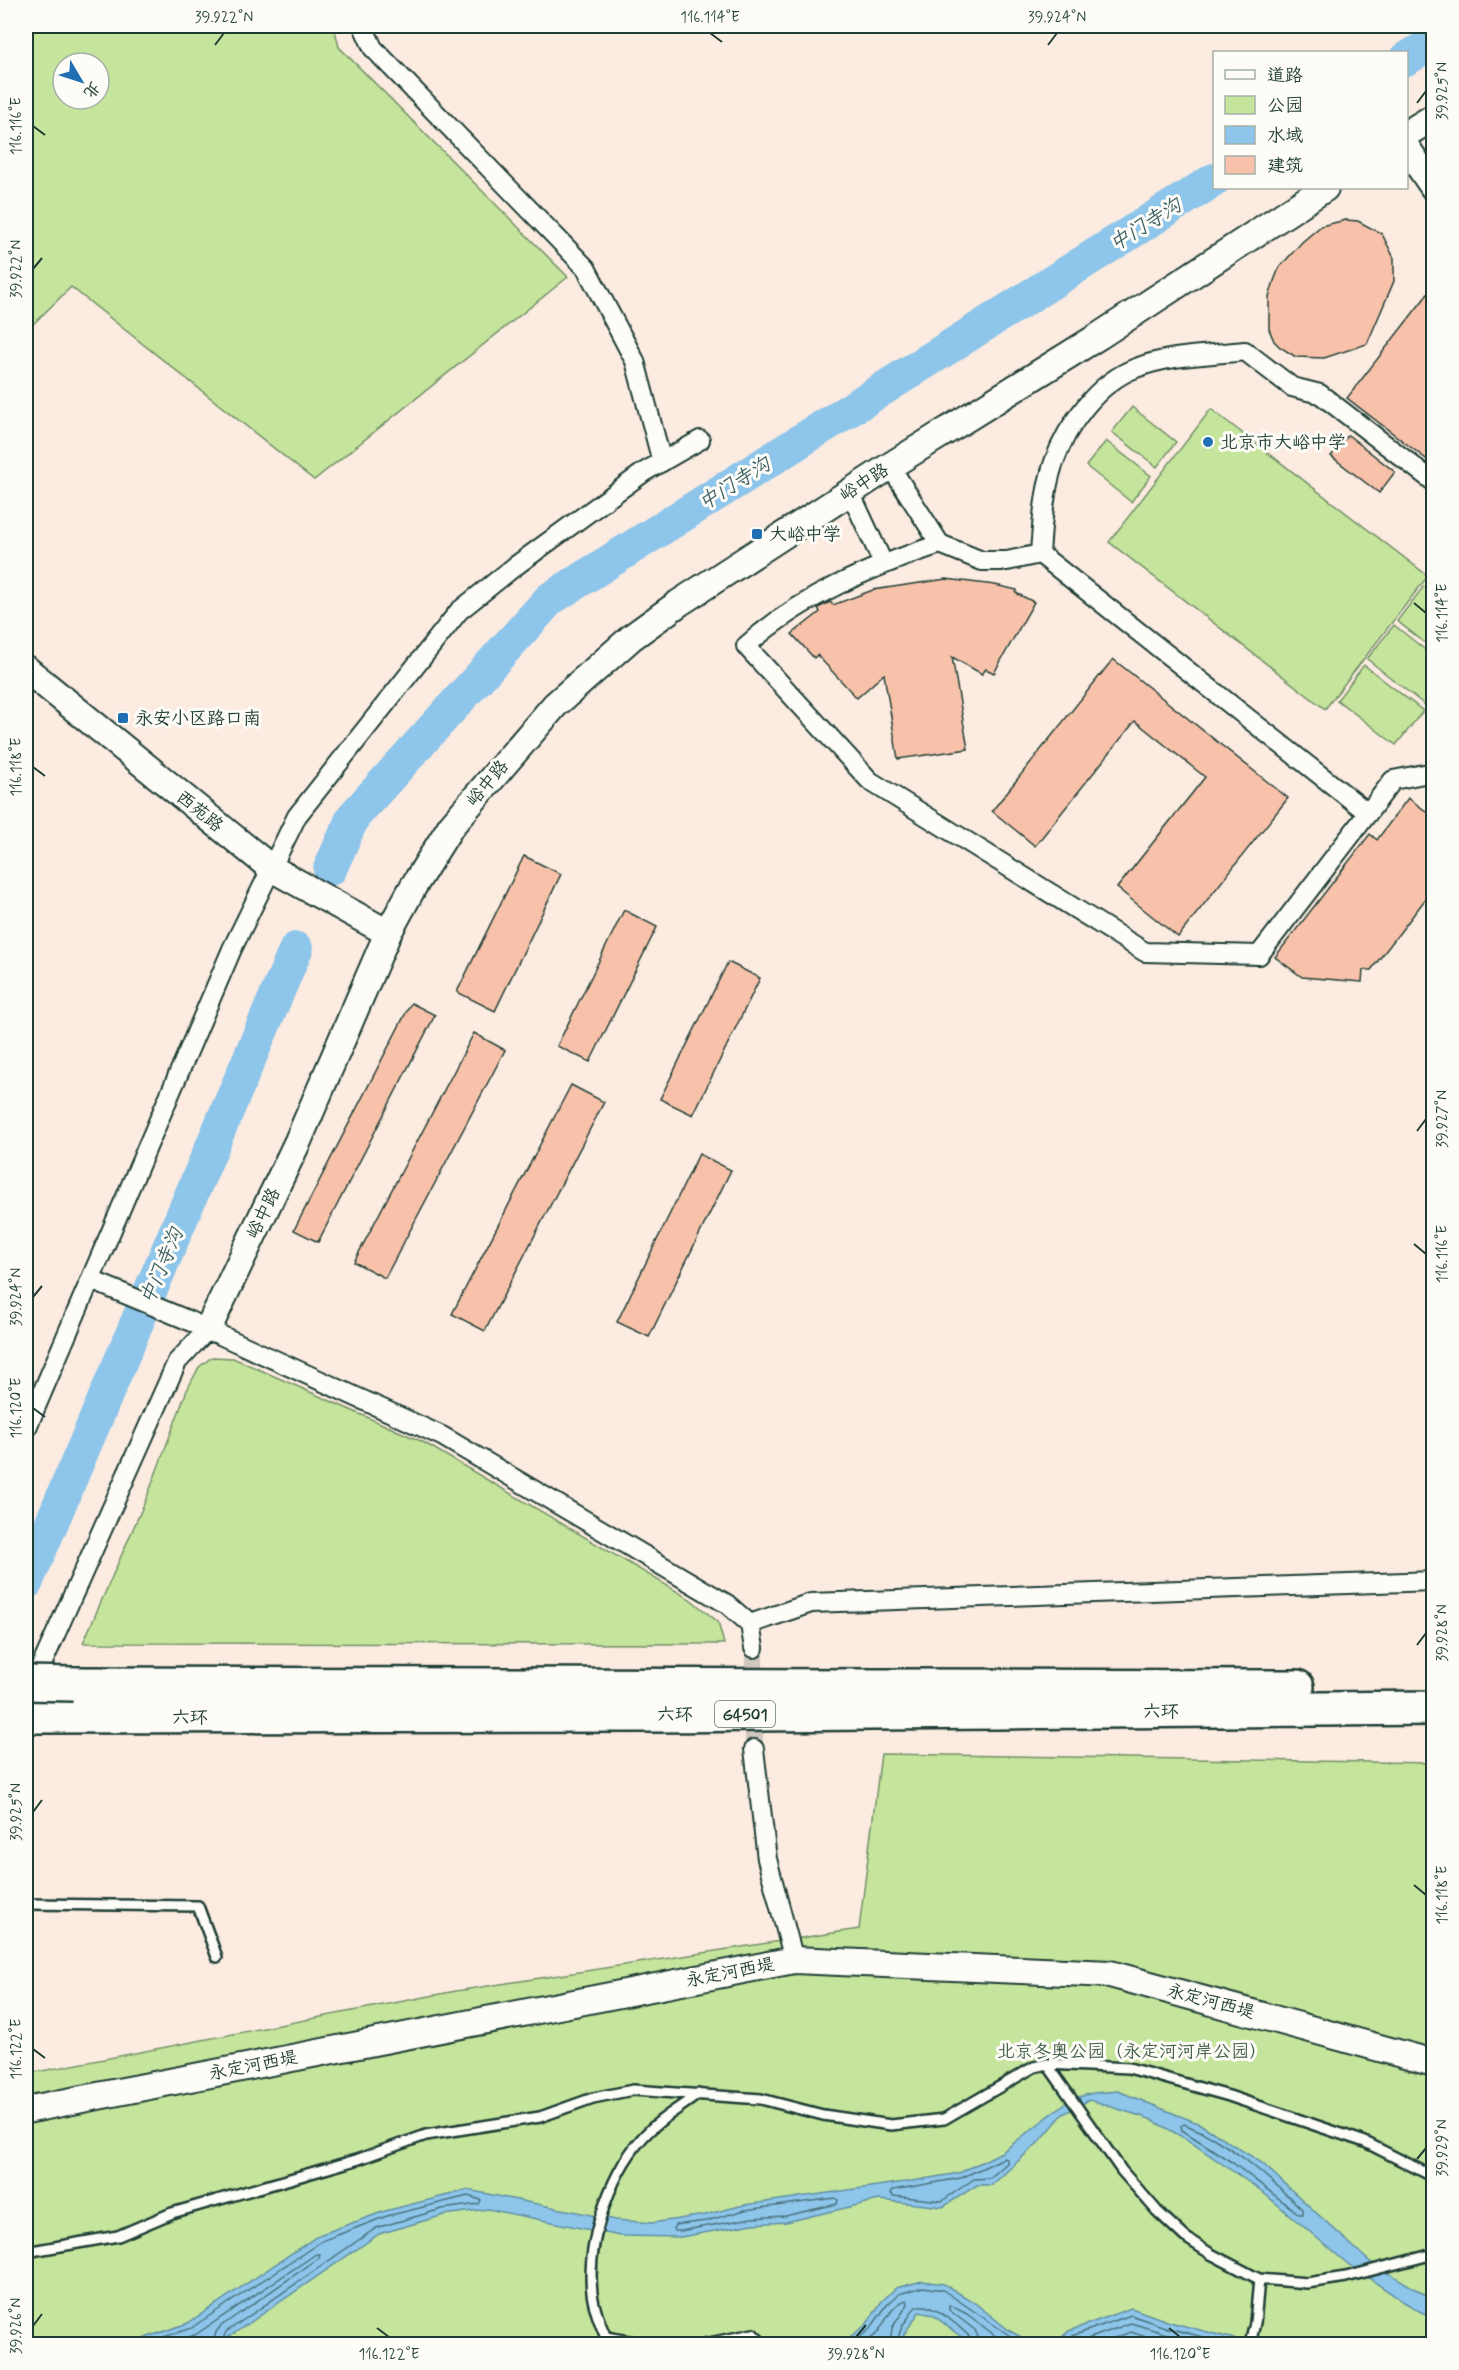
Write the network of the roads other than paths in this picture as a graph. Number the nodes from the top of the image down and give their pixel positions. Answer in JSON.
{"nodes":[{"id":1,"x":363,"y":26,"type":"edge"},
{"id":2,"x":1434,"y":117,"type":"edge"},
{"id":3,"x":1408,"y":133,"type":"edge"},
{"id":4,"x":1408,"y":149,"type":"edge"},
{"id":5,"x":1434,"y":188,"type":"edge"},
{"id":6,"x":1323,"y":189,"type":"edge"},
{"id":7,"x":700,"y":440,"type":"dead end"},
{"id":8,"x":662,"y":462,"type":"junction"},
{"id":9,"x":890,"y":466,"type":"junction"},
{"id":10,"x":1434,"y":482,"type":"edge"},
{"id":11,"x":850,"y":492,"type":"junction"},
{"id":12,"x":940,"y":544,"type":"junction"},
{"id":13,"x":1040,"y":554,"type":"junction"},
{"id":14,"x":883,"y":563,"type":"junction"},
{"id":15,"x":26,"y":669,"type":"edge"},
{"id":16,"x":1434,"y":772,"type":"edge"},
{"id":17,"x":1368,"y":813,"type":"junction"},
{"id":18,"x":271,"y":868,"type":"junction"},
{"id":19,"x":388,"y":933,"type":"junction"},
{"id":20,"x":92,"y":1280,"type":"junction"},
{"id":21,"x":196,"y":1324,"type":"junction"},
{"id":22,"x":26,"y":1430,"type":"edge"},
{"id":23,"x":1434,"y":1581,"type":"edge"},
{"id":24,"x":750,"y":1624,"type":"junction"},
{"id":25,"x":754,"y":1648,"type":"tunnel mouth"},
{"id":26,"x":26,"y":1683,"type":"edge"},
{"id":27,"x":26,"y":1702,"type":"edge"},
{"id":28,"x":1430,"y":1704,"type":"edge"},
{"id":29,"x":41,"y":1717,"type":"edge"},
{"id":30,"x":754,"y":1749,"type":"tunnel mouth"},
{"id":31,"x":26,"y":1904,"type":"edge"},
{"id":32,"x":217,"y":1957,"type":"dead end"},
{"id":33,"x":794,"y":1960,"type":"junction"},
{"id":34,"x":1434,"y":2063,"type":"edge"},
{"id":35,"x":1047,"y":2064,"type":"junction"},
{"id":36,"x":698,"y":2094,"type":"junction"},
{"id":37,"x":26,"y":2110,"type":"edge"},
{"id":38,"x":1434,"y":2177,"type":"edge"},
{"id":39,"x":26,"y":2252,"type":"edge"},
{"id":40,"x":1434,"y":2254,"type":"edge"},
{"id":41,"x":1259,"y":2279,"type":"junction"},
{"id":42,"x":607,"y":2341,"type":"edge"},
{"id":43,"x":645,"y":2344,"type":"edge"},
{"id":44,"x":704,"y":2344,"type":"edge"},
{"id":45,"x":768,"y":2344,"type":"edge"},
{"id":46,"x":1250,"y":2344,"type":"edge"}],
"edges":[{"from":1,"to":8,"type":"street"},
{"from":2,"to":3,"type":"main road"},
{"from":4,"to":5,"type":"main road"},
{"from":6,"to":9,"type":"main road","name":"峪中路"},
{"from":7,"to":8,"type":"street"},
{"from":8,"to":18,"type":"street"},
{"from":9,"to":11,"type":"main road","name":"峪中路"},
{"from":9,"to":12,"type":"street"},
{"from":10,"to":13,"type":"street"},
{"from":11,"to":14,"type":"street"},
{"from":11,"to":19,"type":"main road","name":"峪中路"},
{"from":12,"to":13,"type":"street"},
{"from":12,"to":14,"type":"street"},
{"from":13,"to":17,"type":"street"},
{"from":14,"to":17,"type":"street"},
{"from":15,"to":18,"type":"main road","name":"西苑路"},
{"from":16,"to":17,"type":"street"},
{"from":18,"to":19,"type":"main road","name":"西苑路"},
{"from":18,"to":20,"type":"street"},
{"from":19,"to":21,"type":"main road","name":"峪中路"},
{"from":20,"to":21,"type":"street"},
{"from":20,"to":22,"type":"street"},
{"from":21,"to":24,"type":"street"},
{"from":21,"to":27,"type":"street","name":"峪中路"},
{"from":23,"to":24,"type":"street"},
{"from":24,"to":25,"type":"street"},
{"from":26,"to":28,"type":"highway","name":"六环","number":"G4501","bridge":true},
{"from":28,"to":29,"type":"highway","name":"六环","number":"G4501"},
{"from":30,"to":33,"type":"street"},
{"from":31,"to":32,"type":"lane"},
{"from":33,"to":34,"type":"main road","name":"永定河西堤"},
{"from":33,"to":37,"type":"main road","name":"永定河西堤"},
{"from":35,"to":36,"type":"lane"},
{"from":35,"to":38,"type":"lane"},
{"from":35,"to":41,"type":"lane"},
{"from":36,"to":39,"type":"lane"},
{"from":36,"to":42,"type":"lane"},
{"from":40,"to":41,"type":"lane"},
{"from":41,"to":46,"type":"lane"},
{"from":42,"to":43,"type":"lane"},
{"from":44,"to":45,"type":"lane"}]}
